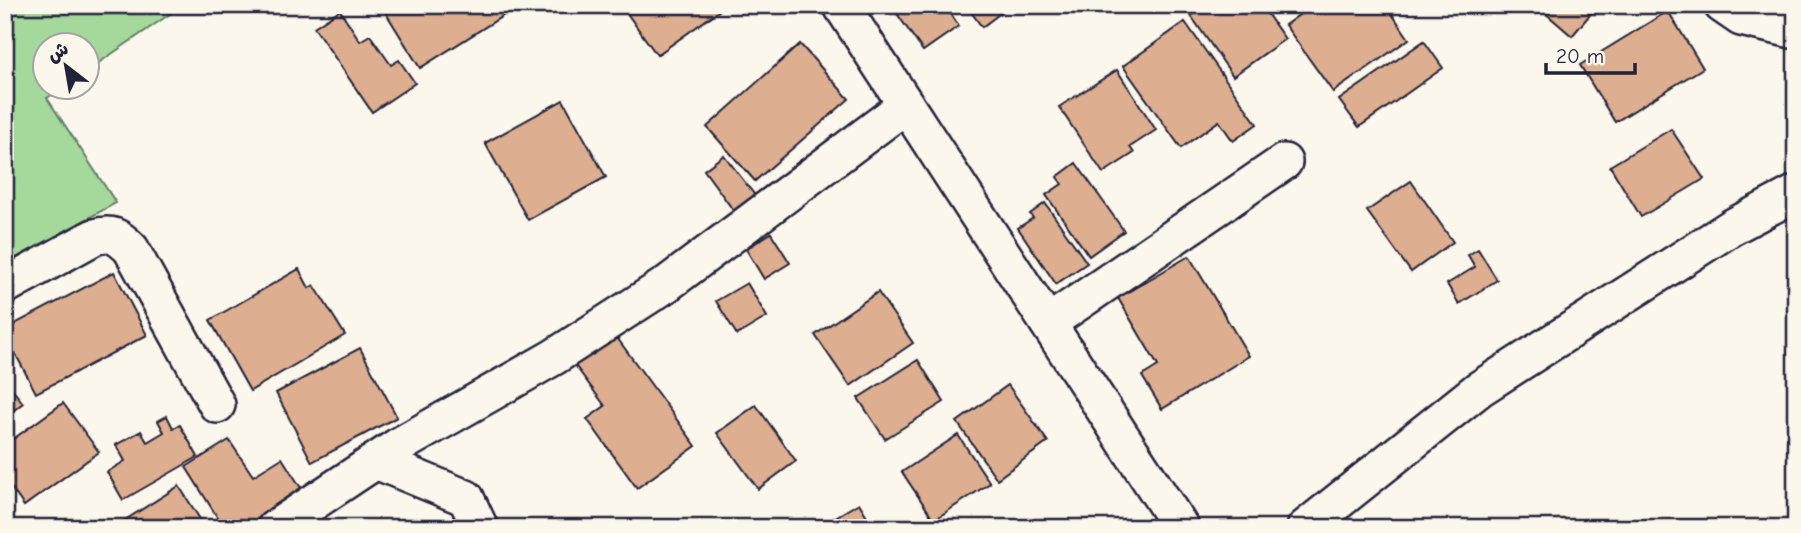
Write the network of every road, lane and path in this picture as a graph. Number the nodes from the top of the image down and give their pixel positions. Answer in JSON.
{"nodes":[{"id":1,"x":841,"y":5,"type":"edge"},
{"id":2,"x":1722,"y":5,"type":"edge"},
{"id":3,"x":1796,"y":31,"type":"edge"},
{"id":4,"x":906,"y":106,"type":"junction"},
{"id":5,"x":1284,"y":162,"type":"dead end"},
{"id":6,"x":1796,"y":193,"type":"edge"},
{"id":7,"x":5,"y":286,"type":"edge"},
{"id":8,"x":1048,"y":323,"type":"junction"},
{"id":9,"x":217,"y":405,"type":"dead end"},
{"id":10,"x":376,"y":461,"type":"junction"},
{"id":11,"x":275,"y":528,"type":"edge"},
{"id":12,"x":480,"y":528,"type":"edge"},
{"id":13,"x":1181,"y":528,"type":"edge"},
{"id":14,"x":1305,"y":528,"type":"edge"}],
"edges":[{"from":1,"to":4,"type":"street"},
{"from":2,"to":3,"type":"street"},
{"from":4,"to":8,"type":"street"},
{"from":4,"to":10,"type":"street"},
{"from":5,"to":8,"type":"street"},
{"from":6,"to":14,"type":"street"},
{"from":7,"to":9,"type":"street"},
{"from":8,"to":13,"type":"street"},
{"from":10,"to":11,"type":"street"},
{"from":10,"to":12,"type":"street"}]}
